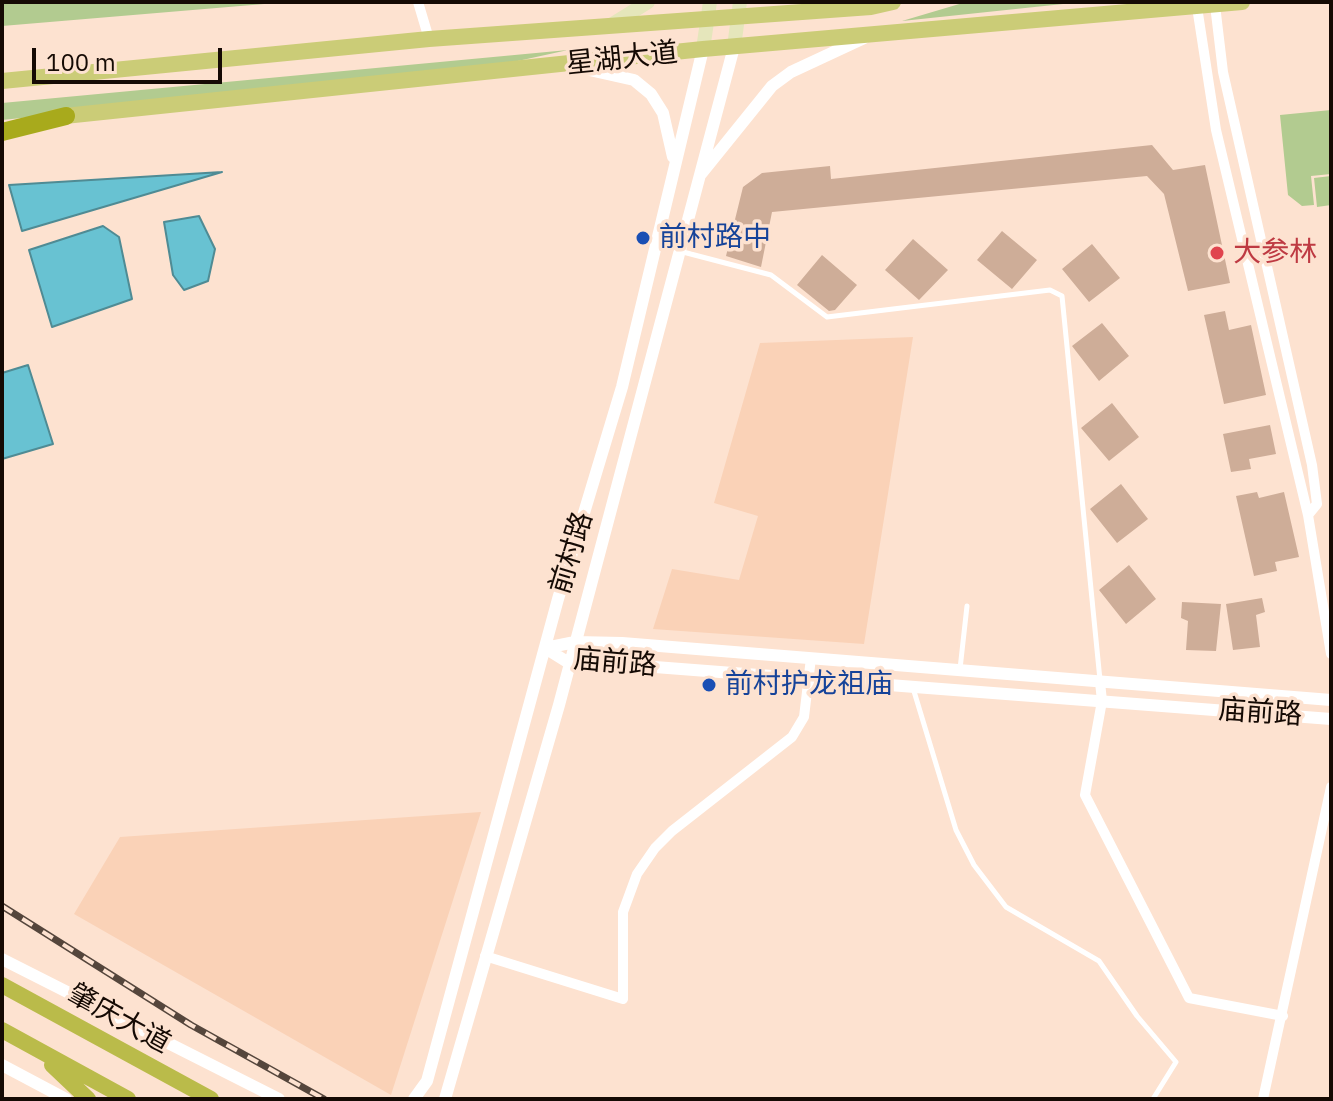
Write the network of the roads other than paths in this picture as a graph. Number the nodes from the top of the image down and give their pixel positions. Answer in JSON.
{"nodes":[{"id":1,"x":418,"y":2,"type":"edge"},
{"id":2,"x":648,"y":2,"type":"edge"},
{"id":3,"x":893,"y":2,"type":"edge"},
{"id":4,"x":1242,"y":2,"type":"edge"},
{"id":5,"x":866,"y":4,"type":"edge"},
{"id":6,"x":1206,"y":6,"type":"junction"},
{"id":7,"x":740,"y":8,"type":"edge"},
{"id":8,"x":710,"y":9,"type":"edge"},
{"id":9,"x":609,"y":26,"type":"junction"},
{"id":10,"x":869,"y":36,"type":"junction"},
{"id":11,"x":429,"y":39,"type":"junction"},
{"id":12,"x":734,"y":47,"type":"junction"},
{"id":13,"x":703,"y":49,"type":"junction"},
{"id":14,"x":562,"y":65,"type":"junction"},
{"id":15,"x":2,"y":81,"type":"edge"},
{"id":16,"x":66,"y":116,"type":"junction"},
{"id":17,"x":2,"y":123,"type":"edge"},
{"id":18,"x":2,"y":132,"type":"edge"},
{"id":19,"x":675,"y":168,"type":"junction"},
{"id":20,"x":696,"y":180,"type":"junction"},
{"id":21,"x":678,"y":250,"type":"junction"},
{"id":22,"x":1308,"y":515,"type":"junction"},
{"id":23,"x":967,"y":606,"type":"dead end"},
{"id":24,"x":575,"y":642,"type":"junction"},
{"id":25,"x":545,"y":648,"type":"junction"},
{"id":26,"x":1331,"y":654,"type":"edge"},
{"id":27,"x":811,"y":658,"type":"junction"},
{"id":28,"x":569,"y":663,"type":"junction"},
{"id":29,"x":960,"y":670,"type":"junction"},
{"id":30,"x":809,"y":679,"type":"junction"},
{"id":31,"x":1100,"y":682,"type":"junction"},
{"id":32,"x":913,"y":687,"type":"junction"},
{"id":33,"x":1331,"y":700,"type":"edge"},
{"id":34,"x":1102,"y":701,"type":"junction"},
{"id":35,"x":1331,"y":719,"type":"edge"},
{"id":36,"x":1331,"y":787,"type":"edge"},
{"id":37,"x":485,"y":956,"type":"junction"},
{"id":38,"x":2,"y":959,"type":"edge"},
{"id":39,"x":2,"y":985,"type":"edge"},
{"id":40,"x":1283,"y":1016,"type":"junction"},
{"id":41,"x":2,"y":1030,"type":"edge"},
{"id":42,"x":37,"y":1049,"type":"junction"},
{"id":43,"x":2,"y":1065,"type":"edge"},
{"id":44,"x":446,"y":1092,"type":"edge"},
{"id":45,"x":66,"y":1099,"type":"edge"},
{"id":46,"x":88,"y":1099,"type":"edge"},
{"id":47,"x":128,"y":1099,"type":"edge"},
{"id":48,"x":211,"y":1099,"type":"edge"},
{"id":49,"x":279,"y":1099,"type":"edge"},
{"id":50,"x":414,"y":1099,"type":"edge"},
{"id":51,"x":1153,"y":1099,"type":"edge"},
{"id":52,"x":1263,"y":1099,"type":"edge"}],
"edges":[{"from":1,"to":11,"type":"street"},
{"from":2,"to":9,"type":"main road"},
{"from":3,"to":5,"type":"main road","name":"星湖大道"},
{"from":4,"to":6,"type":"main road","name":"星湖大道"},
{"from":5,"to":7,"type":"main road","name":"星湖大道"},
{"from":6,"to":10,"type":"main road","name":"星湖大道"},
{"from":6,"to":22,"type":"street"},
{"from":6,"to":22,"type":"street"},
{"from":7,"to":8,"type":"main road","name":"星湖大道"},
{"from":7,"to":12,"type":"main road","name":"前村路"},
{"from":8,"to":9,"type":"main road","name":"星湖大道"},
{"from":8,"to":13,"type":"main road","name":"前村路"},
{"from":9,"to":11,"type":"main road","name":"星湖大道"},
{"from":10,"to":12,"type":"main road","name":"星湖大道"},
{"from":10,"to":20,"type":"street"},
{"from":11,"to":15,"type":"main road","name":"星湖大道"},
{"from":12,"to":13,"type":"main road","name":"星湖大道"},
{"from":12,"to":20,"type":"street","name":"前村路"},
{"from":13,"to":14,"type":"main road","name":"星湖大道"},
{"from":13,"to":19,"type":"street","name":"前村路"},
{"from":14,"to":16,"type":"main road","name":"星湖大道"},
{"from":14,"to":19,"type":"street"},
{"from":16,"to":17,"type":"main road","name":"星湖大道"},
{"from":16,"to":18,"type":"highway"},
{"from":19,"to":25,"type":"street","name":"前村路"},
{"from":20,"to":21,"type":"street","name":"前村路"},
{"from":21,"to":24,"type":"street","name":"前村路"},
{"from":21,"to":31,"type":"lane"},
{"from":22,"to":26,"type":"street"},
{"from":23,"to":29,"type":"lane"},
{"from":24,"to":25,"type":"street","name":"庙前路"},
{"from":24,"to":27,"type":"street","name":"庙前路"},
{"from":24,"to":28,"type":"street","name":"前村路"},
{"from":25,"to":28,"type":"street","name":"庙前路"},
{"from":25,"to":50,"type":"street","name":"前村路"},
{"from":27,"to":29,"type":"street","name":"庙前路"},
{"from":27,"to":30,"type":"street"},
{"from":28,"to":30,"type":"street","name":"庙前路"},
{"from":28,"to":37,"type":"street","name":"前村路"},
{"from":29,"to":31,"type":"street","name":"庙前路"},
{"from":30,"to":32,"type":"street","name":"庙前路"},
{"from":30,"to":37,"type":"street"},
{"from":31,"to":33,"type":"street","name":"庙前路"},
{"from":31,"to":34,"type":"street"},
{"from":32,"to":34,"type":"street","name":"庙前路"},
{"from":32,"to":51,"type":"lane"},
{"from":34,"to":35,"type":"street","name":"庙前路"},
{"from":34,"to":40,"type":"street"},
{"from":36,"to":40,"type":"street"},
{"from":37,"to":44,"type":"street","name":"前村路"},
{"from":38,"to":49,"type":"street"},
{"from":39,"to":48,"type":"highway","name":"肇庆大道"},
{"from":40,"to":52,"type":"street"},
{"from":41,"to":42,"type":"highway"},
{"from":42,"to":46,"type":"highway"},
{"from":42,"to":47,"type":"highway"},
{"from":43,"to":45,"type":"street"}]}
